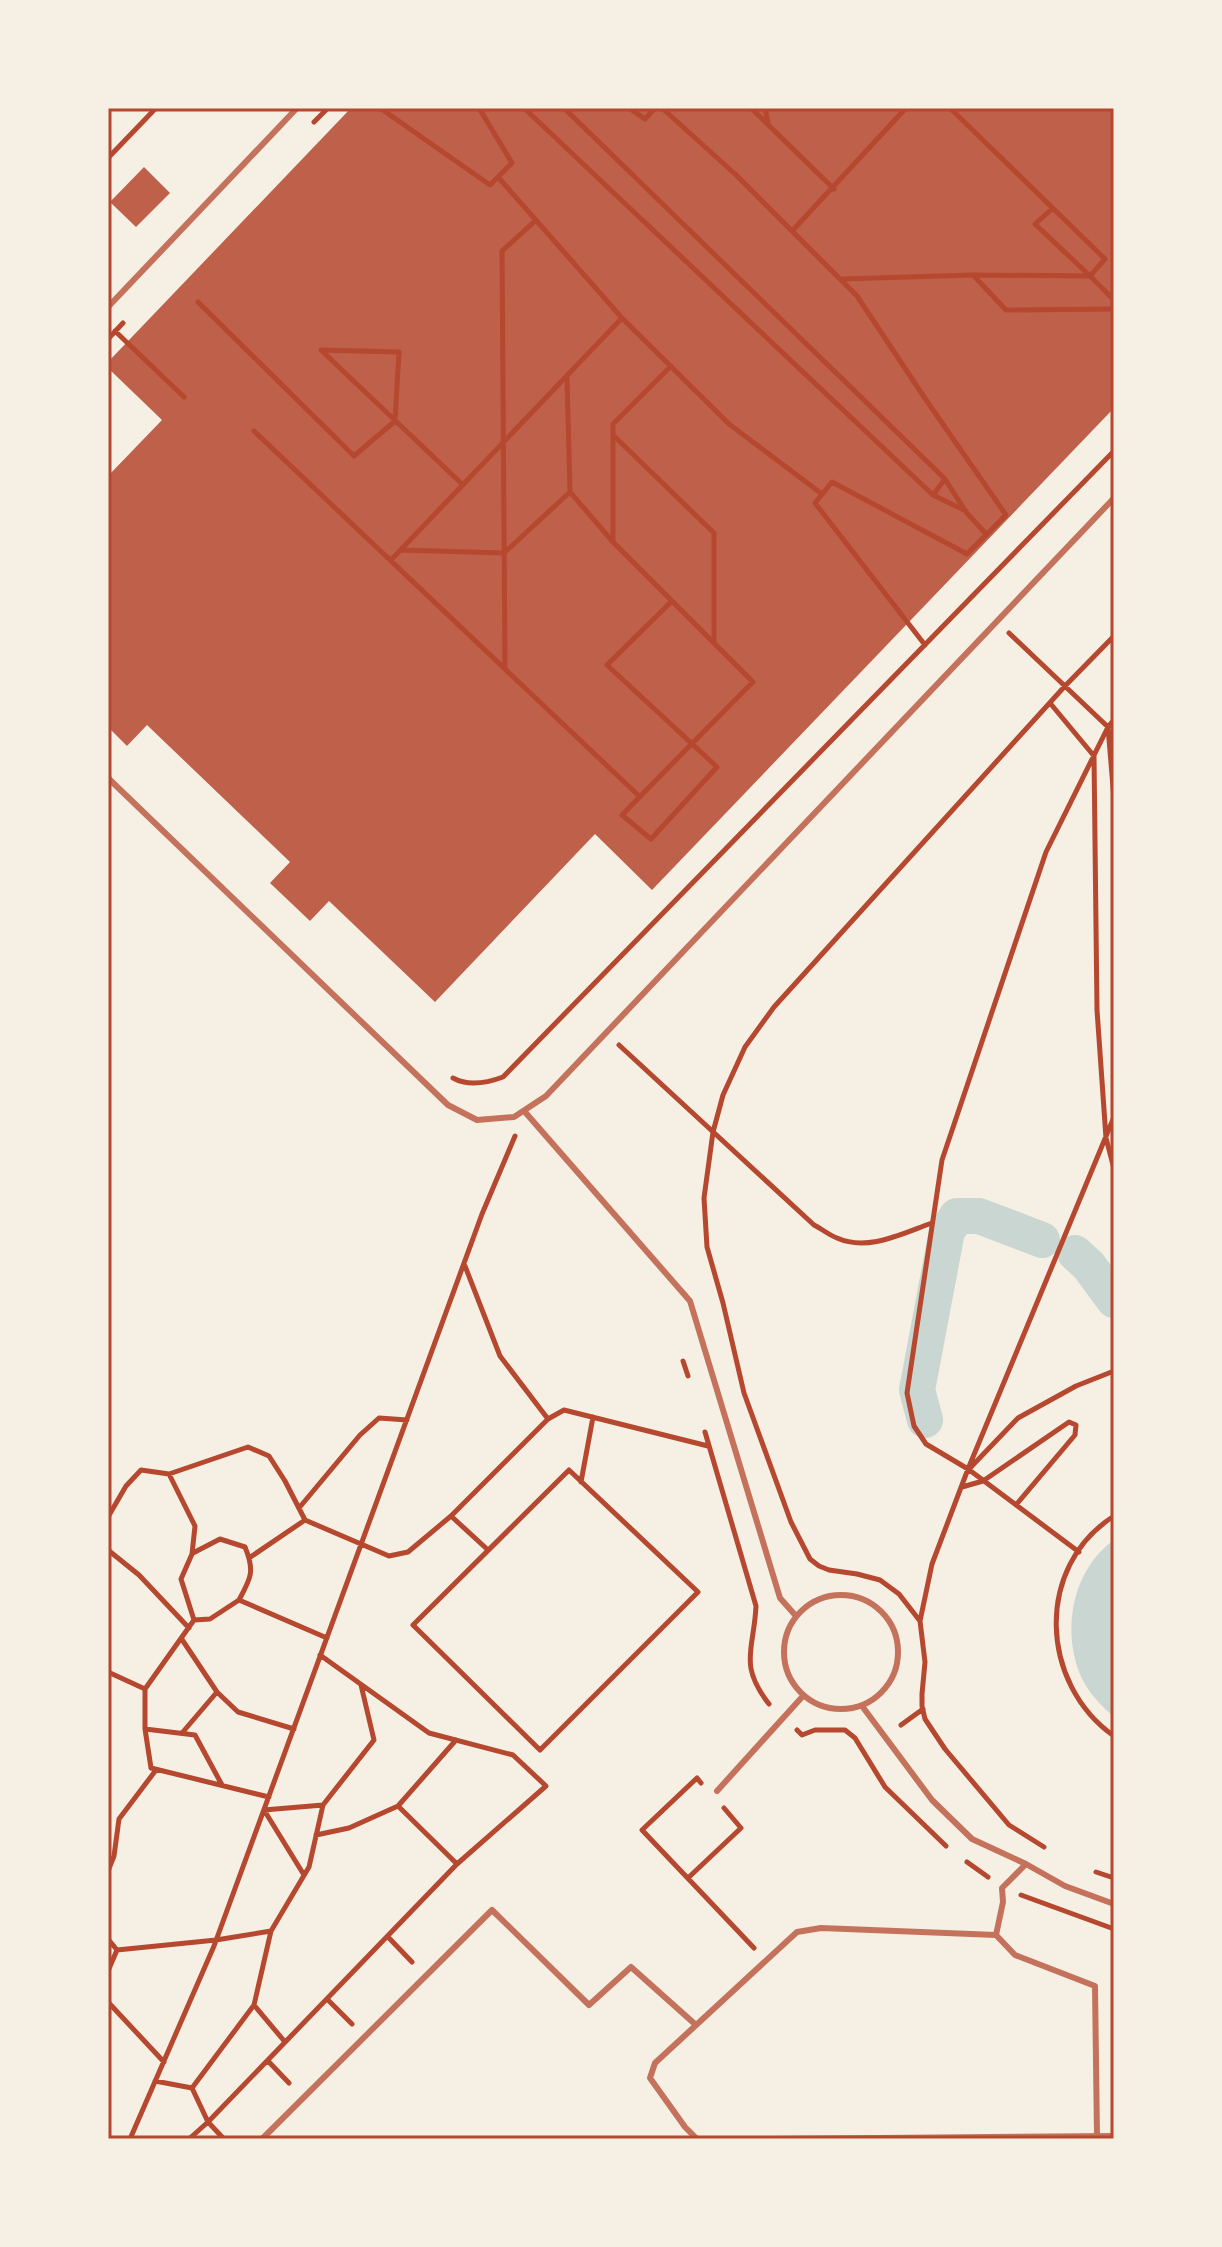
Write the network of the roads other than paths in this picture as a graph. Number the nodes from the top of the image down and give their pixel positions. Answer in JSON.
{"nodes":[{"id":1,"x":297,"y":108,"type":"edge"},
{"id":2,"x":108,"y":307,"type":"edge"},
{"id":3,"x":1114,"y":498,"type":"edge"},
{"id":4,"x":108,"y":778,"type":"edge"},
{"id":5,"x":525,"y":1112,"type":"junction"},
{"id":6,"x":796,"y":1616,"type":"junction"},
{"id":7,"x":803,"y":1696,"type":"junction"},
{"id":8,"x":862,"y":1706,"type":"junction"},
{"id":9,"x":717,"y":1791,"type":"dead end"},
{"id":10,"x":1026,"y":1864,"type":"junction"},
{"id":11,"x":1114,"y":1904,"type":"edge"},
{"id":12,"x":996,"y":1935,"type":"junction"},
{"id":13,"x":696,"y":2025,"type":"junction"},
{"id":14,"x":1097,"y":2136,"type":"junction"},
{"id":15,"x":1114,"y":2136,"type":"edge"},
{"id":16,"x":262,"y":2139,"type":"edge"},
{"id":17,"x":697,"y":2139,"type":"edge"},
{"id":18,"x":770,"y":2139,"type":"edge"}],
"edges":[{"from":1,"to":2,"type":"lane"},
{"from":3,"to":5,"type":"lane"},
{"from":4,"to":5,"type":"lane"},
{"from":5,"to":6,"type":"lane"},
{"from":6,"to":7,"type":"lane"},
{"from":6,"to":8,"type":"lane"},
{"from":7,"to":8,"type":"lane"},
{"from":7,"to":9,"type":"lane"},
{"from":8,"to":10,"type":"lane"},
{"from":10,"to":11,"type":"lane"},
{"from":10,"to":12,"type":"lane"},
{"from":12,"to":13,"type":"lane"},
{"from":12,"to":14,"type":"lane"},
{"from":13,"to":16,"type":"lane"},
{"from":13,"to":17,"type":"lane"},
{"from":14,"to":15,"type":"lane"},
{"from":14,"to":18,"type":"lane"}]}
